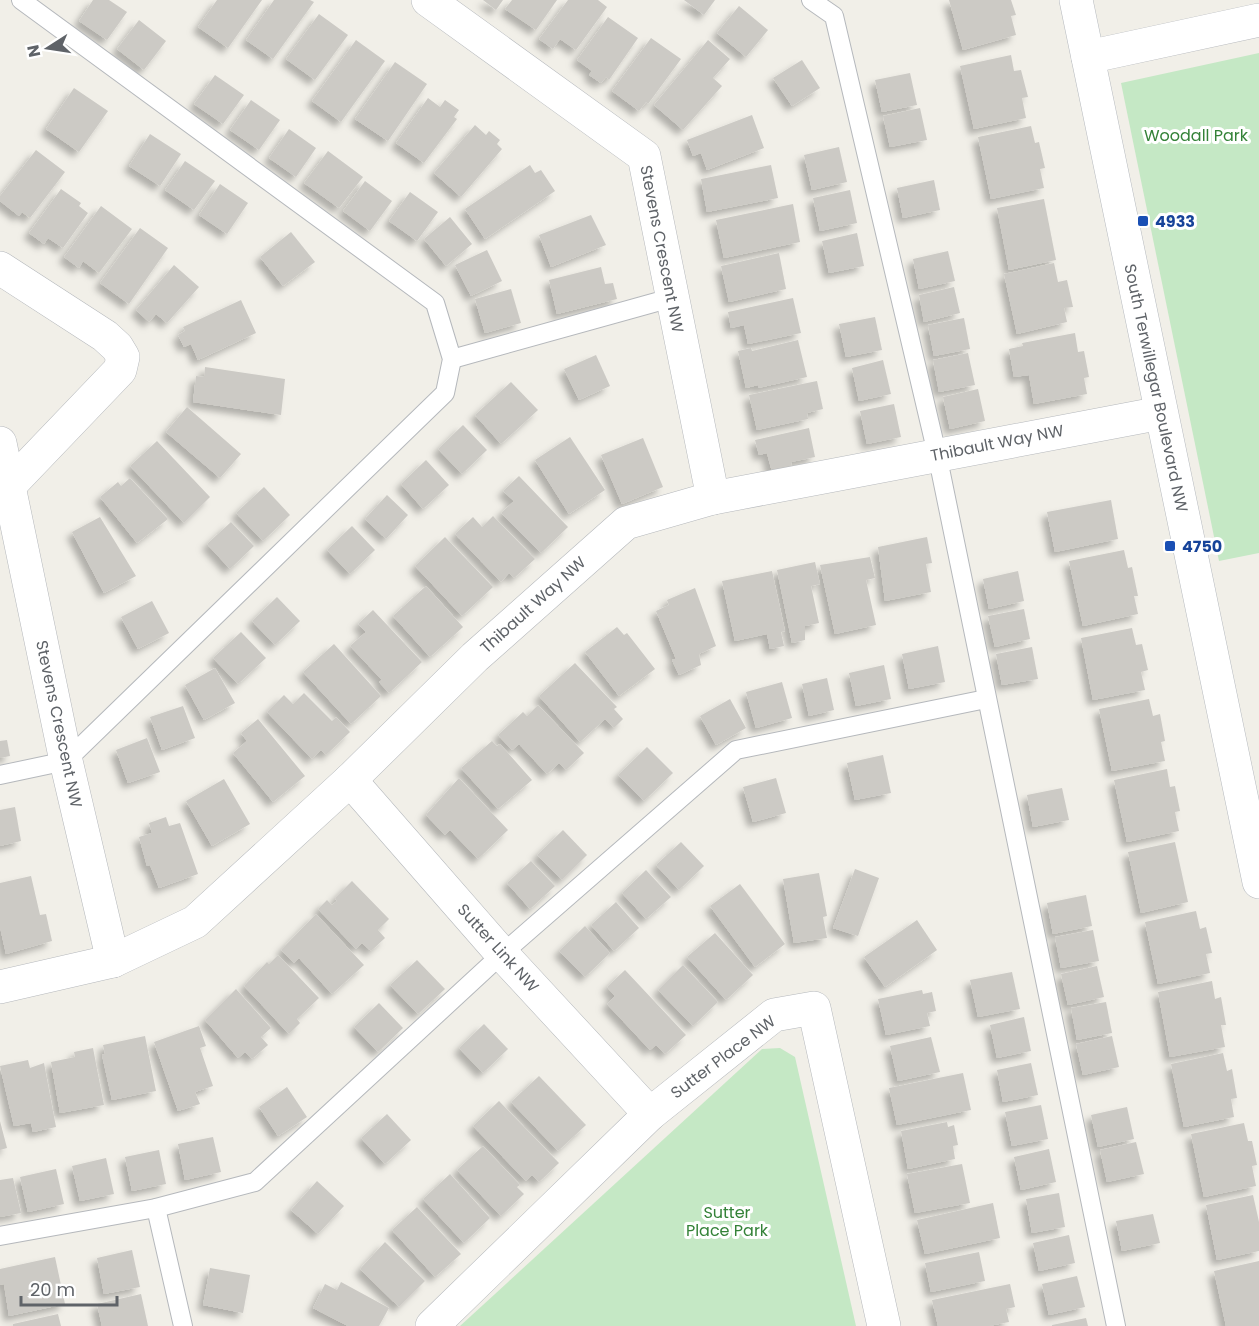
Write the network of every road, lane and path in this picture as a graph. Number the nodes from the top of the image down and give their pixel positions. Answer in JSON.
{"nodes":[{"id":1,"x":21,"y":0,"type":"edge"},
{"id":2,"x":428,"y":0,"type":"edge"},
{"id":3,"x":811,"y":0,"type":"edge"},
{"id":4,"x":1076,"y":0,"type":"edge"},
{"id":5,"x":1259,"y":20,"type":"edge"},
{"id":6,"x":1088,"y":57,"type":"junction"},
{"id":7,"x":0,"y":267,"type":"edge"},
{"id":8,"x":671,"y":298,"type":"junction"},
{"id":9,"x":452,"y":360,"type":"junction"},
{"id":10,"x":1161,"y":413,"type":"junction"},
{"id":11,"x":0,"y":443,"type":"edge"},
{"id":12,"x":937,"y":454,"type":"junction"},
{"id":13,"x":8,"y":487,"type":"junction"},
{"id":14,"x":713,"y":498,"type":"junction"},
{"id":15,"x":986,"y":699,"type":"junction"},
{"id":16,"x":66,"y":761,"type":"junction"},
{"id":17,"x":0,"y":775,"type":"edge"},
{"id":18,"x":350,"y":780,"type":"junction"},
{"id":19,"x":1248,"y":785,"type":"edge"},
{"id":20,"x":1259,"y":882,"type":"edge"},
{"id":21,"x":502,"y":954,"type":"junction"},
{"id":22,"x":113,"y":961,"type":"junction"},
{"id":23,"x":0,"y":987,"type":"edge"},
{"id":24,"x":650,"y":1113,"type":"junction"},
{"id":25,"x":156,"y":1208,"type":"junction"},
{"id":26,"x":0,"y":1236,"type":"edge"},
{"id":27,"x":183,"y":1326,"type":"edge"},
{"id":28,"x":432,"y":1326,"type":"edge"},
{"id":29,"x":884,"y":1326,"type":"edge"},
{"id":30,"x":1116,"y":1326,"type":"edge"}],
"edges":[{"from":1,"to":9,"type":"lane"},
{"from":2,"to":8,"type":"street","name":"Stevens Crescent NW"},
{"from":3,"to":12,"type":"lane"},
{"from":4,"to":6,"type":"street","name":"South Terwillegar Boulevard NW"},
{"from":5,"to":6,"type":"street"},
{"from":6,"to":10,"type":"street","name":"South Terwillegar Boulevard NW"},
{"from":7,"to":13,"type":"street"},
{"from":8,"to":9,"type":"lane"},
{"from":8,"to":14,"type":"street","name":"Stevens Crescent NW"},
{"from":9,"to":16,"type":"lane"},
{"from":10,"to":12,"type":"street","name":"Thibault Way NW"},
{"from":10,"to":19,"type":"street","name":"South Terwillegar Boulevard NW"},
{"from":11,"to":13,"type":"street","name":"Stevens Crescent NW"},
{"from":12,"to":14,"type":"street","name":"Thibault Way NW"},
{"from":12,"to":15,"type":"lane"},
{"from":13,"to":16,"type":"street","name":"Stevens Crescent NW"},
{"from":14,"to":18,"type":"street","name":"Thibault Way NW"},
{"from":15,"to":21,"type":"lane"},
{"from":15,"to":30,"type":"lane"},
{"from":16,"to":17,"type":"lane"},
{"from":16,"to":22,"type":"street","name":"Stevens Crescent NW"},
{"from":18,"to":21,"type":"street","name":"Sutter Link NW"},
{"from":18,"to":22,"type":"street","name":"Thibault Way NW"},
{"from":19,"to":20,"type":"street","name":"South Terwillegar Boulevard NW"},
{"from":21,"to":24,"type":"street","name":"Sutter Link NW"},
{"from":21,"to":25,"type":"lane"},
{"from":22,"to":23,"type":"street","name":"Thibault Way NW"},
{"from":24,"to":28,"type":"street","name":"Sutter Place NW"},
{"from":24,"to":29,"type":"street","name":"Sutter Place NW"},
{"from":25,"to":26,"type":"lane"},
{"from":25,"to":27,"type":"lane"}]}
